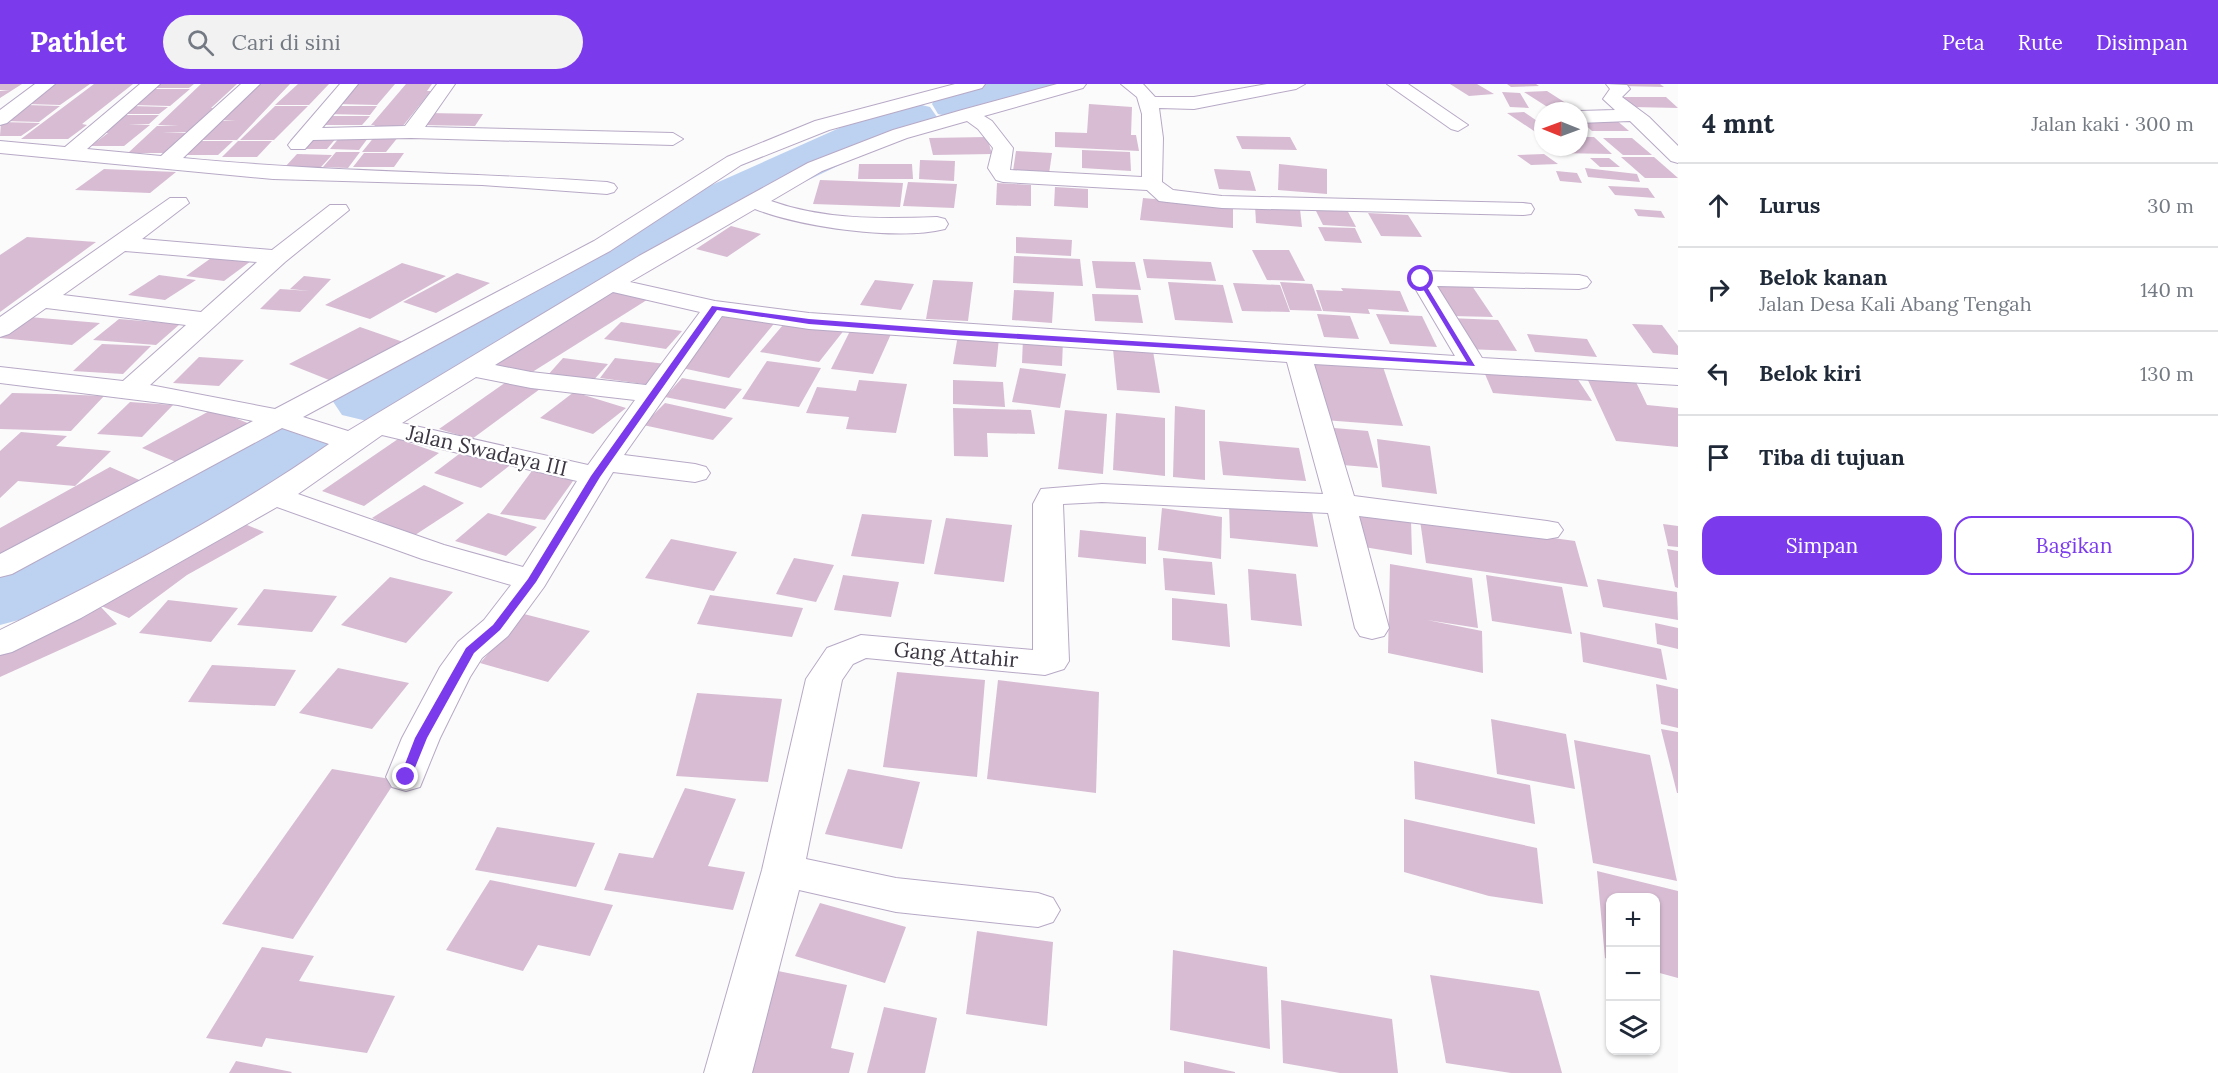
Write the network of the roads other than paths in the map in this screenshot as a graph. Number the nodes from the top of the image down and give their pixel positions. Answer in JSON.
{"nodes":[{"id":1,"x":46,"y":84,"type":"edge"},
{"id":2,"x":151,"y":84,"type":"edge"},
{"id":3,"x":251,"y":84,"type":"edge"},
{"id":4,"x":349,"y":84,"type":"edge"},
{"id":5,"x":446,"y":84,"type":"edge"},
{"id":6,"x":976,"y":84,"type":"edge"},
{"id":7,"x":1077,"y":84,"type":"edge"},
{"id":8,"x":1130,"y":84,"type":"edge"},
{"id":9,"x":1296,"y":84,"type":"edge"},
{"id":10,"x":1396,"y":84,"type":"edge"},
{"id":11,"x":1615,"y":84,"type":"edge"},
{"id":12,"x":944,"y":88,"type":"edge"},
{"id":13,"x":1149,"y":102,"type":"junction"},
{"id":14,"x":927,"y":111,"type":"junction"},
{"id":15,"x":3,"y":114,"type":"edge"},
{"id":16,"x":969,"y":114,"type":"junction"},
{"id":17,"x":1633,"y":115,"type":"junction"},
{"id":18,"x":1588,"y":117,"type":"edge"},
{"id":19,"x":1458,"y":125,"type":"dead end"},
{"id":20,"x":411,"y":132,"type":"junction"},
{"id":21,"x":307,"y":134,"type":"junction"},
{"id":22,"x":673,"y":139,"type":"dead end"},
{"id":23,"x":0,"y":147,"type":"edge"},
{"id":24,"x":68,"y":155,"type":"junction"},
{"id":25,"x":1678,"y":157,"type":"edge"},
{"id":26,"x":167,"y":162,"type":"junction"},
{"id":27,"x":273,"y":173,"type":"junction"},
{"id":28,"x":1152,"y":184,"type":"junction"},
{"id":29,"x":607,"y":188,"type":"dead end"},
{"id":30,"x":752,"y":201,"type":"junction"},
{"id":31,"x":178,"y":203,"type":"dead end"},
{"id":32,"x":1523,"y":209,"type":"dead end"},
{"id":33,"x":338,"y":210,"type":"dead end"},
{"id":34,"x":938,"y":224,"type":"dead end"},
{"id":35,"x":120,"y":244,"type":"junction"},
{"id":36,"x":277,"y":257,"type":"junction"},
{"id":37,"x":628,"y":274,"type":"junction"},
{"id":38,"x":1579,"y":282,"type":"dead end"},
{"id":39,"x":41,"y":300,"type":"junction"},
{"id":40,"x":715,"y":308,"type":"junction"},
{"id":41,"x":207,"y":320,"type":"junction"},
{"id":42,"x":0,"y":329,"type":"edge"},
{"id":43,"x":1298,"y":355,"type":"junction"},
{"id":44,"x":1473,"y":365,"type":"junction"},
{"id":45,"x":475,"y":369,"type":"junction"},
{"id":46,"x":0,"y":375,"type":"edge"},
{"id":47,"x":1678,"y":377,"type":"edge"},
{"id":48,"x":129,"y":390,"type":"junction"},
{"id":49,"x":653,"y":394,"type":"junction"},
{"id":50,"x":283,"y":419,"type":"junction"},
{"id":51,"x":379,"y":426,"type":"junction"},
{"id":52,"x":339,"y":438,"type":"junction"},
{"id":53,"x":601,"y":469,"type":"junction"},
{"id":54,"x":695,"y":473,"type":"dead end"},
{"id":55,"x":275,"y":496,"type":"junction"},
{"id":56,"x":1341,"y":504,"type":"junction"},
{"id":57,"x":1546,"y":530,"type":"dead end"},
{"id":58,"x":0,"y":567,"type":"edge"},
{"id":59,"x":532,"y":580,"type":"junction"},
{"id":60,"x":1372,"y":628,"type":"dead end"},
{"id":61,"x":0,"y":644,"type":"edge"},
{"id":62,"x":406,"y":777,"type":"dead end"},
{"id":63,"x":783,"y":870,"type":"junction"},
{"id":64,"x":1038,"y":910,"type":"dead end"},
{"id":65,"x":728,"y":1073,"type":"edge"}],
"edges":[{"from":1,"to":15,"type":"street"},
{"from":2,"to":24,"type":"street"},
{"from":3,"to":26,"type":"street"},
{"from":4,"to":21,"type":"street"},
{"from":5,"to":20,"type":"street"},
{"from":6,"to":12,"type":"street"},
{"from":7,"to":16,"type":"street"},
{"from":8,"to":13,"type":"street"},
{"from":9,"to":13,"type":"street"},
{"from":10,"to":19,"type":"street"},
{"from":11,"to":17,"type":"street"},
{"from":12,"to":14,"type":"street"},
{"from":13,"to":28,"type":"street"},
{"from":14,"to":16,"type":"street"},
{"from":14,"to":30,"type":"street"},
{"from":14,"to":50,"type":"street"},
{"from":16,"to":28,"type":"street"},
{"from":17,"to":18,"type":"street"},
{"from":17,"to":25,"type":"street"},
{"from":20,"to":21,"type":"street"},
{"from":20,"to":22,"type":"street"},
{"from":21,"to":27,"type":"street"},
{"from":23,"to":24,"type":"street"},
{"from":24,"to":26,"type":"street"},
{"from":26,"to":27,"type":"street"},
{"from":27,"to":29,"type":"street"},
{"from":28,"to":32,"type":"street"},
{"from":30,"to":34,"type":"street"},
{"from":30,"to":37,"type":"street"},
{"from":31,"to":35,"type":"street"},
{"from":33,"to":36,"type":"street"},
{"from":35,"to":36,"type":"street"},
{"from":35,"to":39,"type":"street"},
{"from":36,"to":41,"type":"street"},
{"from":37,"to":40,"type":"street"},
{"from":37,"to":45,"type":"street"},
{"from":38,"to":44,"type":"street"},
{"from":39,"to":41,"type":"street"},
{"from":39,"to":42,"type":"street"},
{"from":40,"to":43,"type":"street"},
{"from":40,"to":49,"type":"street"},
{"from":41,"to":48,"type":"street"},
{"from":43,"to":44,"type":"street"},
{"from":43,"to":56,"type":"street"},
{"from":44,"to":47,"type":"street"},
{"from":45,"to":49,"type":"street"},
{"from":45,"to":51,"type":"street"},
{"from":46,"to":48,"type":"street"},
{"from":48,"to":50,"type":"street"},
{"from":49,"to":53,"type":"street"},
{"from":50,"to":52,"type":"street"},
{"from":50,"to":58,"type":"street"},
{"from":51,"to":52,"type":"street"},
{"from":51,"to":53,"type":"street","name":"Jalan Swadaya III"},
{"from":52,"to":55,"type":"street"},
{"from":53,"to":54,"type":"street","name":"Jalan Swadaya III"},
{"from":53,"to":59,"type":"street"},
{"from":55,"to":59,"type":"street"},
{"from":55,"to":61,"type":"street"},
{"from":56,"to":57,"type":"street"},
{"from":56,"to":60,"type":"street"},
{"from":56,"to":63,"type":"street","name":"Gang Attahir"},
{"from":59,"to":62,"type":"street"},
{"from":63,"to":64,"type":"street"},
{"from":63,"to":65,"type":"street","name":"Gang Attahir"}]}
